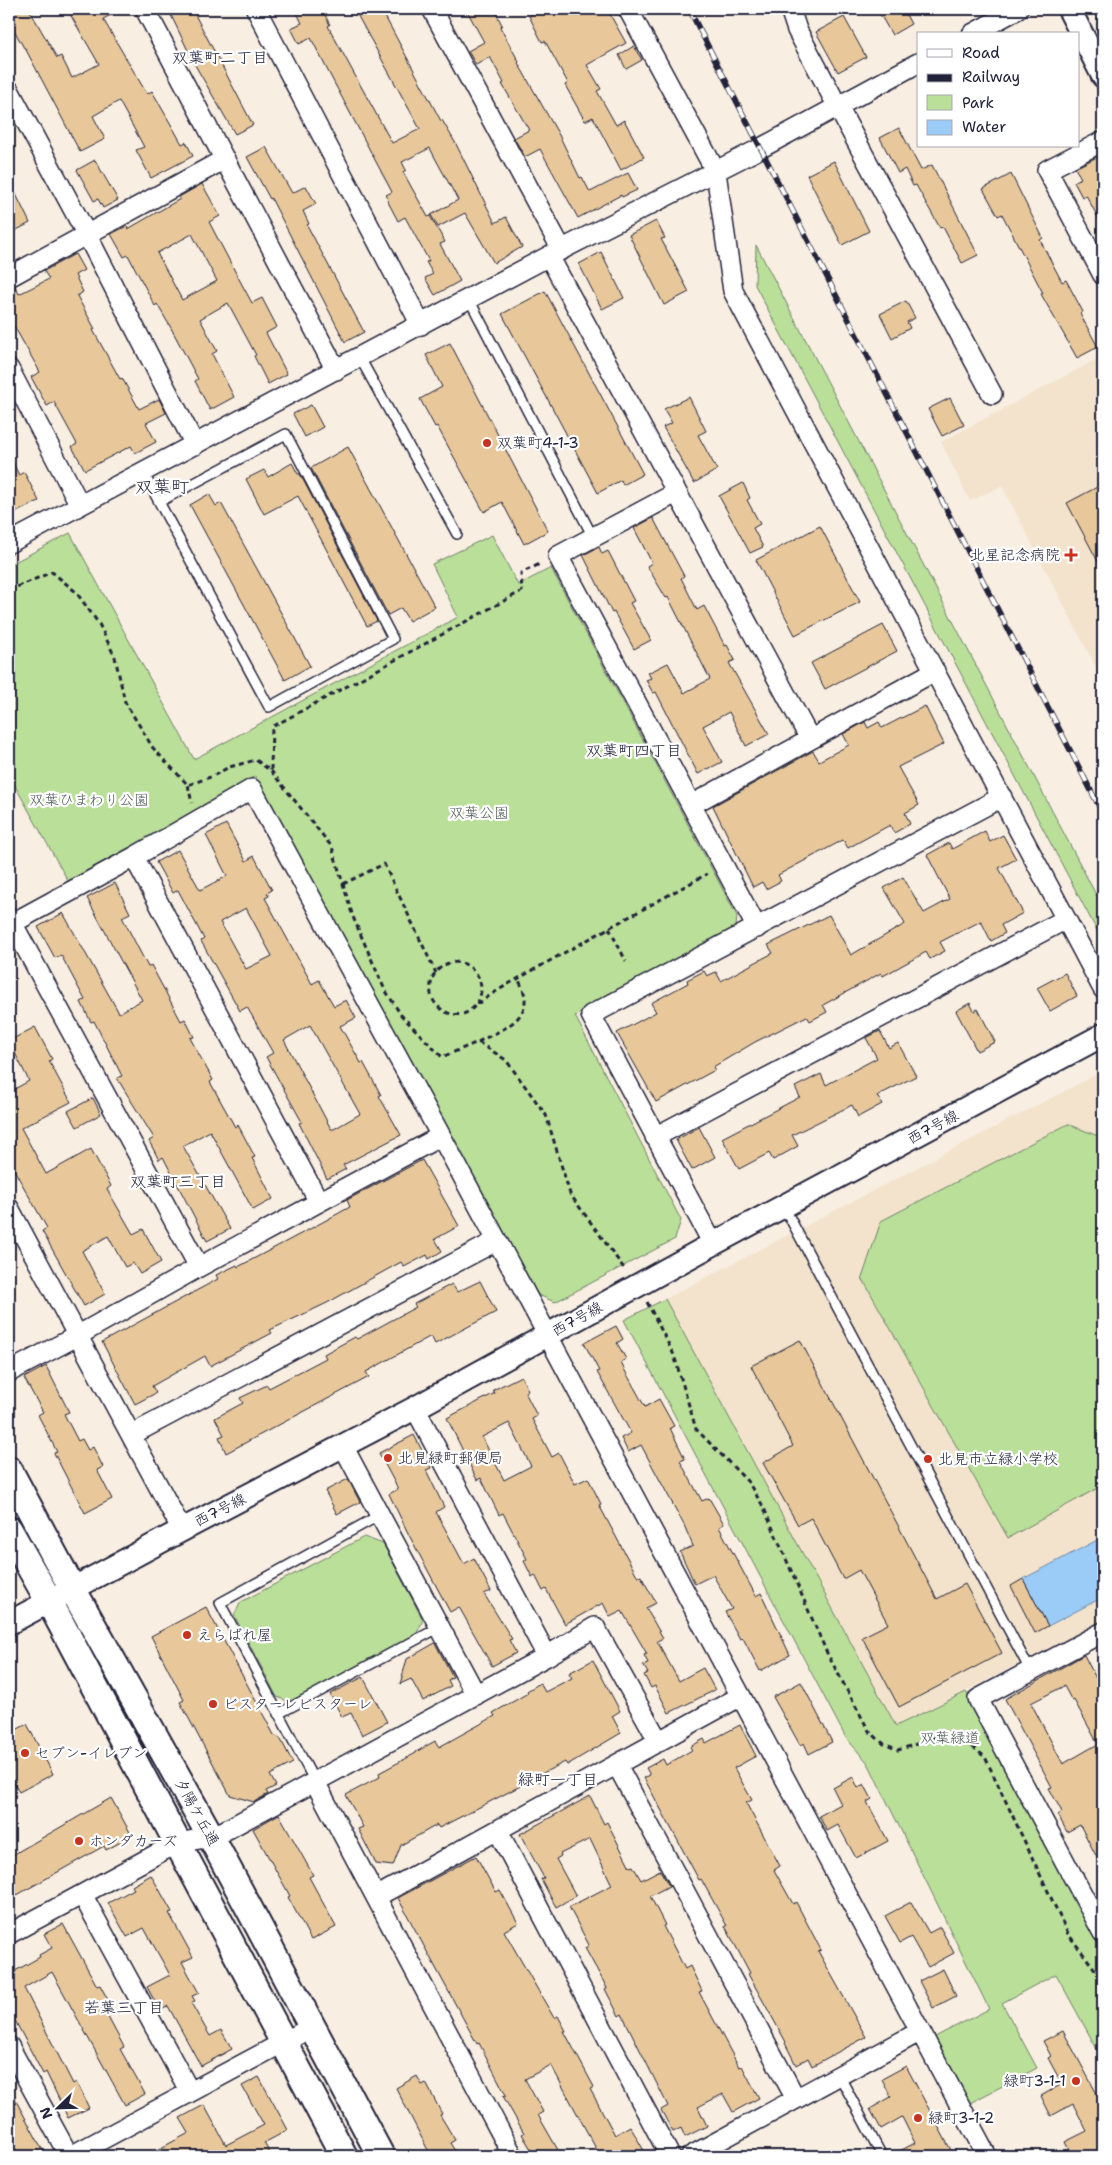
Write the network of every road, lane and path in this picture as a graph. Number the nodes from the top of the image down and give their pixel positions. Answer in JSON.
{"nodes":[{"id":1,"x":145,"y":9,"type":"edge"},
{"id":2,"x":432,"y":9,"type":"edge"},
{"id":3,"x":628,"y":9,"type":"edge"},
{"id":4,"x":790,"y":9,"type":"edge"},
{"id":5,"x":1018,"y":9,"type":"edge"},
{"id":6,"x":1069,"y":9,"type":"edge"},
{"id":7,"x":261,"y":10,"type":"edge"},
{"id":8,"x":976,"y":32,"type":"edge"},
{"id":9,"x":917,"y":64,"type":"edge"},
{"id":10,"x":1103,"y":76,"type":"edge"},
{"id":11,"x":9,"y":90,"type":"edge"},
{"id":12,"x":838,"y":107,"type":"junction"},
{"id":13,"x":1103,"y":141,"type":"edge"},
{"id":14,"x":225,"y":159,"type":"junction"},
{"id":15,"x":716,"y":172,"type":"junction"},
{"id":16,"x":87,"y":235,"type":"junction"},
{"id":17,"x":556,"y":253,"type":"junction"},
{"id":18,"x":1103,"y":275,"type":"edge"},
{"id":19,"x":9,"y":277,"type":"edge"},
{"id":20,"x":469,"y":299,"type":"junction"},
{"id":21,"x":421,"y":325,"type":"junction"},
{"id":22,"x":360,"y":358,"type":"junction"},
{"id":23,"x":9,"y":369,"type":"edge"},
{"id":24,"x":336,"y":370,"type":"junction"},
{"id":25,"x":992,"y":394,"type":"dead end"},
{"id":26,"x":195,"y":445,"type":"junction"},
{"id":27,"x":143,"y":472,"type":"junction"},
{"id":28,"x":676,"y":493,"type":"junction"},
{"id":29,"x":159,"y":502,"type":"junction"},
{"id":30,"x":80,"y":505,"type":"junction"},
{"id":31,"x":457,"y":534,"type":"dead end"},
{"id":32,"x":593,"y":537,"type":"junction"},
{"id":33,"x":9,"y":544,"type":"edge"},
{"id":34,"x":558,"y":556,"type":"junction"},
{"id":35,"x":935,"y":671,"type":"junction"},
{"id":36,"x":810,"y":739,"type":"junction"},
{"id":37,"x":271,"y":770,"type":"dead end"},
{"id":38,"x":1002,"y":796,"type":"junction"},
{"id":39,"x":691,"y":805,"type":"junction"},
{"id":40,"x":134,"y":857,"type":"junction"},
{"id":41,"x":723,"y":865,"type":"junction"},
{"id":42,"x":343,"y":884,"type":"dead end"},
{"id":43,"x":1066,"y":919,"type":"junction"},
{"id":44,"x":10,"y":922,"type":"edge"},
{"id":45,"x":609,"y":928,"type":"junction"},
{"id":46,"x":757,"y":928,"type":"junction"},
{"id":47,"x":626,"y":961,"type":"dead end"},
{"id":48,"x":436,"y":973,"type":"junction"},
{"id":49,"x":518,"y":978,"type":"junction"},
{"id":50,"x":1103,"y":989,"type":"edge"},
{"id":51,"x":477,"y":1004,"type":"junction"},
{"id":52,"x":1103,"y":1035,"type":"edge"},
{"id":53,"x":478,"y":1042,"type":"dead end"},
{"id":54,"x":441,"y":1136,"type":"junction"},
{"id":55,"x":656,"y":1137,"type":"junction"},
{"id":56,"x":319,"y":1202,"type":"junction"},
{"id":57,"x":784,"y":1207,"type":"junction"},
{"id":58,"x":9,"y":1208,"type":"edge"},
{"id":59,"x":496,"y":1241,"type":"junction"},
{"id":60,"x":713,"y":1244,"type":"junction"},
{"id":61,"x":199,"y":1267,"type":"junction"},
{"id":62,"x":647,"y":1302,"type":"dead end"},
{"id":63,"x":77,"y":1336,"type":"junction"},
{"id":64,"x":546,"y":1336,"type":"junction"},
{"id":65,"x":9,"y":1372,"type":"edge"},
{"id":66,"x":415,"y":1408,"type":"junction"},
{"id":67,"x":131,"y":1435,"type":"junction"},
{"id":68,"x":343,"y":1446,"type":"junction"},
{"id":69,"x":9,"y":1470,"type":"edge"},
{"id":70,"x":380,"y":1514,"type":"junction"},
{"id":71,"x":9,"y":1530,"type":"edge"},
{"id":72,"x":182,"y":1530,"type":"junction"},
{"id":73,"x":72,"y":1588,"type":"junction"},
{"id":74,"x":49,"y":1601,"type":"junction"},
{"id":75,"x":9,"y":1624,"type":"edge"},
{"id":76,"x":440,"y":1627,"type":"junction"},
{"id":77,"x":1103,"y":1632,"type":"edge"},
{"id":78,"x":547,"y":1656,"type":"junction"},
{"id":79,"x":1030,"y":1670,"type":"junction"},
{"id":80,"x":476,"y":1695,"type":"junction"},
{"id":81,"x":741,"y":1696,"type":"junction"},
{"id":82,"x":278,"y":1714,"type":"junction"},
{"id":83,"x":658,"y":1742,"type":"junction"},
{"id":84,"x":617,"y":1765,"type":"junction"},
{"id":85,"x":315,"y":1782,"type":"junction"},
{"id":86,"x":498,"y":1831,"type":"junction"},
{"id":87,"x":211,"y":1837,"type":"junction"},
{"id":88,"x":177,"y":1843,"type":"junction"},
{"id":89,"x":83,"y":1896,"type":"junction"},
{"id":90,"x":376,"y":1897,"type":"junction"},
{"id":91,"x":1103,"y":1933,"type":"edge"},
{"id":92,"x":9,"y":1934,"type":"edge"},
{"id":93,"x":1103,"y":1980,"type":"edge"},
{"id":94,"x":312,"y":2027,"type":"junction"},
{"id":95,"x":919,"y":2032,"type":"junction"},
{"id":96,"x":283,"y":2044,"type":"junction"},
{"id":97,"x":9,"y":2046,"type":"edge"},
{"id":98,"x":839,"y":2075,"type":"junction"},
{"id":99,"x":190,"y":2092,"type":"junction"},
{"id":100,"x":796,"y":2099,"type":"junction"},
{"id":101,"x":70,"y":2156,"type":"edge"},
{"id":102,"x":344,"y":2156,"type":"edge"},
{"id":103,"x":381,"y":2156,"type":"edge"},
{"id":104,"x":513,"y":2156,"type":"edge"},
{"id":105,"x":670,"y":2156,"type":"edge"},
{"id":106,"x":691,"y":2156,"type":"edge"},
{"id":107,"x":882,"y":2156,"type":"edge"},
{"id":108,"x":987,"y":2156,"type":"edge"}],
"edges":[{"from":1,"to":14,"type":"street"},
{"from":2,"to":17,"type":"street"},
{"from":3,"to":15,"type":"street"},
{"from":4,"to":12,"type":"street"},
{"from":5,"to":8,"type":"street"},
{"from":6,"to":10,"type":"street"},
{"from":7,"to":21,"type":"street"},
{"from":9,"to":12,"type":"street"},
{"from":11,"to":16,"type":"street"},
{"from":12,"to":15,"type":"street"},
{"from":12,"to":25,"type":"street"},
{"from":13,"to":18,"type":"street"},
{"from":14,"to":16,"type":"street"},
{"from":14,"to":24,"type":"street"},
{"from":15,"to":17,"type":"street"},
{"from":15,"to":35,"type":"street"},
{"from":16,"to":19,"type":"street"},
{"from":16,"to":26,"type":"street"},
{"from":17,"to":20,"type":"street"},
{"from":17,"to":28,"type":"street"},
{"from":20,"to":21,"type":"street"},
{"from":20,"to":32,"type":"lane"},
{"from":21,"to":22,"type":"street"},
{"from":22,"to":24,"type":"street"},
{"from":22,"to":31,"type":"lane"},
{"from":23,"to":30,"type":"street"},
{"from":24,"to":26,"type":"street"},
{"from":26,"to":27,"type":"street"},
{"from":27,"to":29,"type":"lane"},
{"from":27,"to":30,"type":"street"},
{"from":28,"to":32,"type":"street"},
{"from":28,"to":36,"type":"street"},
{"from":29,"to":29,"type":"lane"},
{"from":30,"to":33,"type":"street"},
{"from":32,"to":34,"type":"street"},
{"from":34,"to":37,"type":"path"},
{"from":34,"to":39,"type":"street"},
{"from":35,"to":36,"type":"street"},
{"from":35,"to":38,"type":"street"},
{"from":36,"to":39,"type":"street"},
{"from":38,"to":43,"type":"street"},
{"from":38,"to":46,"type":"street"},
{"from":39,"to":41,"type":"street"},
{"from":40,"to":44,"type":"street"},
{"from":40,"to":54,"type":"street"},
{"from":40,"to":56,"type":"street"},
{"from":41,"to":45,"type":"path"},
{"from":41,"to":46,"type":"street"},
{"from":42,"to":48,"type":"path"},
{"from":43,"to":50,"type":"street"},
{"from":43,"to":55,"type":"street"},
{"from":44,"to":61,"type":"street"},
{"from":45,"to":47,"type":"path"},
{"from":45,"to":49,"type":"path"},
{"from":46,"to":55,"type":"street"},
{"from":48,"to":51,"type":"path"},
{"from":48,"to":51,"type":"path"},
{"from":49,"to":51,"type":"path"},
{"from":49,"to":53,"type":"path"},
{"from":52,"to":57,"type":"street","name":"西7号線"},
{"from":54,"to":56,"type":"street"},
{"from":54,"to":59,"type":"street"},
{"from":55,"to":60,"type":"street"},
{"from":56,"to":61,"type":"street"},
{"from":57,"to":60,"type":"street","name":"西7号線"},
{"from":57,"to":79,"type":"lane"},
{"from":58,"to":63,"type":"street"},
{"from":59,"to":64,"type":"street"},
{"from":59,"to":67,"type":"street"},
{"from":60,"to":64,"type":"street","name":"西7号線"},
{"from":61,"to":63,"type":"street"},
{"from":62,"to":93,"type":"path"},
{"from":63,"to":65,"type":"street"},
{"from":63,"to":67,"type":"street"},
{"from":64,"to":66,"type":"street","name":"西7号線"},
{"from":64,"to":81,"type":"street"},
{"from":66,"to":68,"type":"street","name":"西7号線"},
{"from":66,"to":78,"type":"street"},
{"from":67,"to":72,"type":"street"},
{"from":68,"to":70,"type":"street"},
{"from":68,"to":72,"type":"street","name":"西7号線"},
{"from":69,"to":73,"type":"main road","name":"夕陽ケ丘通"},
{"from":70,"to":76,"type":"street"},
{"from":70,"to":82,"type":"lane"},
{"from":71,"to":74,"type":"main road"},
{"from":72,"to":73,"type":"street","name":"西7号線"},
{"from":73,"to":74,"type":"street","name":"西7号線"},
{"from":73,"to":87,"type":"main road","name":"夕陽ケ丘通"},
{"from":74,"to":75,"type":"street","name":"西7号線"},
{"from":74,"to":88,"type":"main road"},
{"from":76,"to":80,"type":"street"},
{"from":76,"to":82,"type":"lane"},
{"from":77,"to":79,"type":"street"},
{"from":78,"to":80,"type":"street"},
{"from":78,"to":83,"type":"street"},
{"from":79,"to":91,"type":"street"},
{"from":80,"to":85,"type":"street"},
{"from":81,"to":83,"type":"street"},
{"from":81,"to":95,"type":"street"},
{"from":82,"to":85,"type":"lane"},
{"from":83,"to":84,"type":"street"},
{"from":84,"to":86,"type":"street"},
{"from":84,"to":100,"type":"street"},
{"from":85,"to":87,"type":"street"},
{"from":85,"to":90,"type":"street"},
{"from":86,"to":90,"type":"street"},
{"from":86,"to":105,"type":"street"},
{"from":87,"to":88,"type":"street"},
{"from":87,"to":94,"type":"main road","name":"夕陽ケ丘通"},
{"from":88,"to":89,"type":"street"},
{"from":88,"to":96,"type":"main road"},
{"from":89,"to":92,"type":"street"},
{"from":89,"to":99,"type":"street"},
{"from":90,"to":104,"type":"street"},
{"from":94,"to":96,"type":"street"},
{"from":94,"to":103,"type":"main road","name":"夕陽ケ丘通"},
{"from":95,"to":98,"type":"street"},
{"from":95,"to":108,"type":"street"},
{"from":96,"to":99,"type":"street"},
{"from":96,"to":102,"type":"main road"},
{"from":97,"to":101,"type":"street"},
{"from":98,"to":100,"type":"street"},
{"from":98,"to":107,"type":"lane"},
{"from":99,"to":101,"type":"street"},
{"from":100,"to":106,"type":"street"}]}
